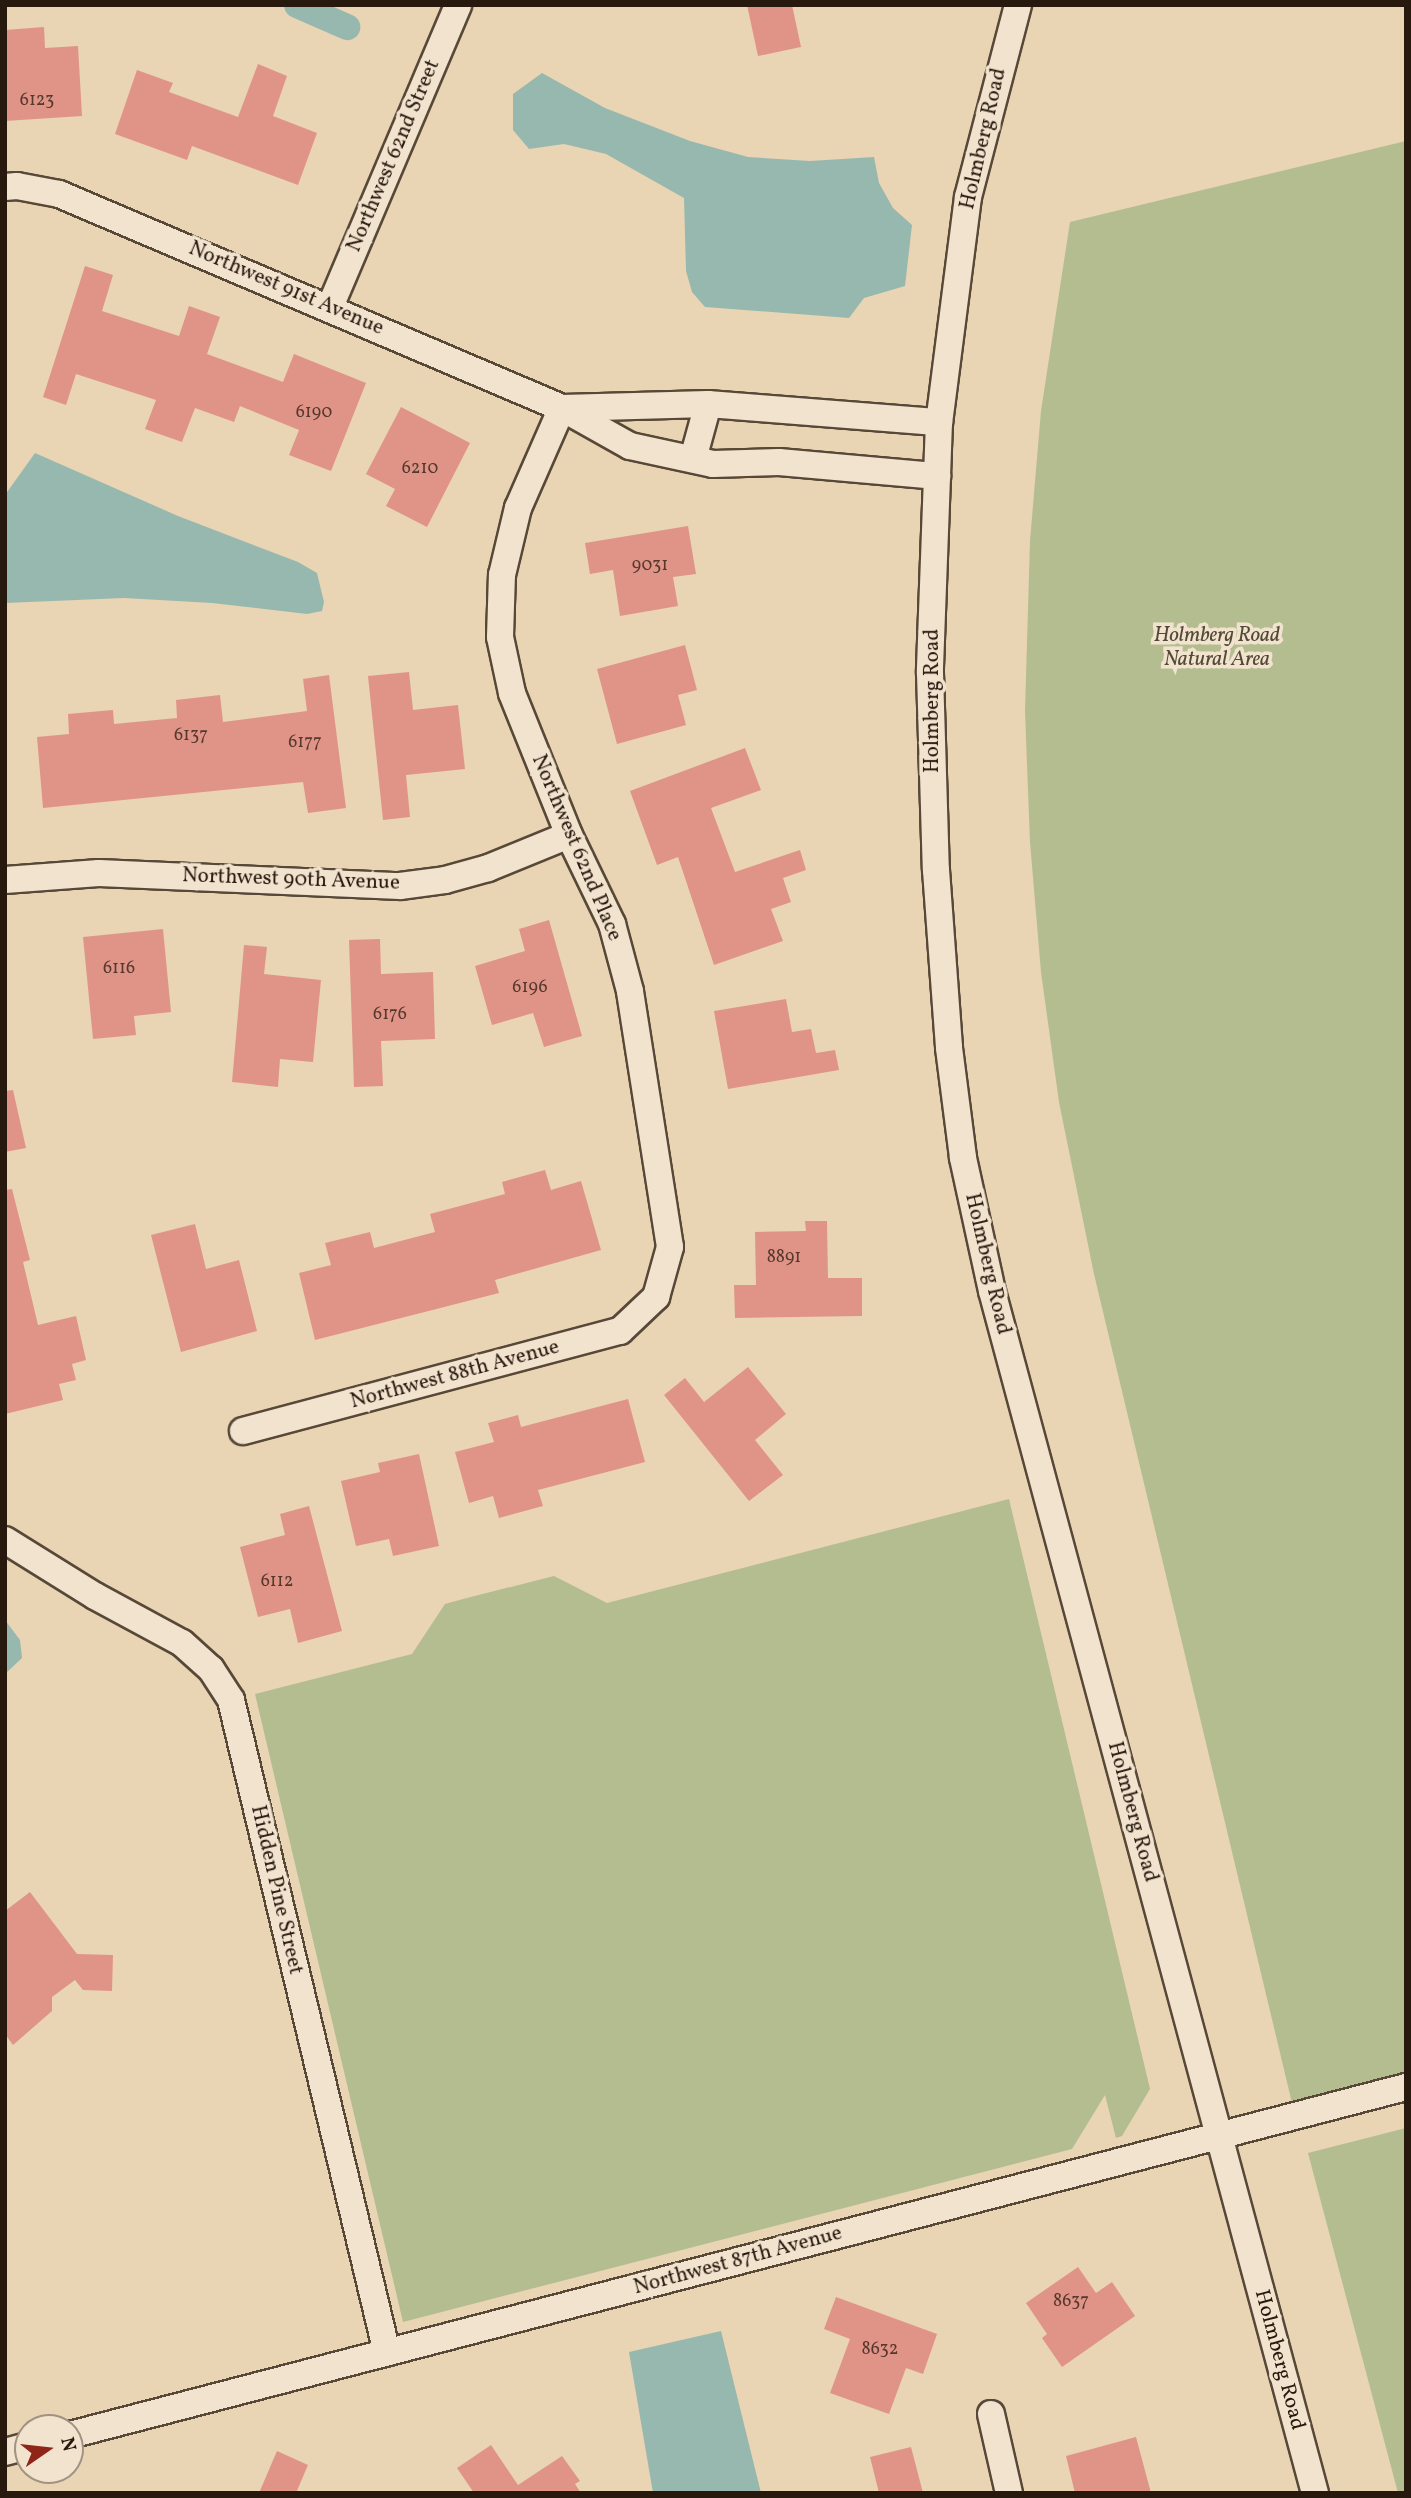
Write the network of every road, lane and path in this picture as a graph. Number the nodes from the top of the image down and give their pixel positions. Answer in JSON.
{"nodes":[{"id":1,"x":458,"y":5,"type":"edge"},
{"id":2,"x":1018,"y":5,"type":"edge"},
{"id":3,"x":5,"y":187,"type":"edge"},
{"id":4,"x":330,"y":307,"type":"junction"},
{"id":5,"x":708,"y":404,"type":"junction"},
{"id":6,"x":562,"y":408,"type":"junction"},
{"id":7,"x":939,"y":422,"type":"junction"},
{"id":8,"x":694,"y":459,"type":"junction"},
{"id":9,"x":937,"y":476,"type":"junction"},
{"id":10,"x":569,"y":835,"type":"junction"},
{"id":11,"x":5,"y":880,"type":"edge"},
{"id":12,"x":656,"y":1297,"type":"joint"},
{"id":13,"x":243,"y":1431,"type":"dead end"},
{"id":14,"x":5,"y":1540,"type":"edge"},
{"id":15,"x":1406,"y":2087,"type":"edge"},
{"id":16,"x":1219,"y":2135,"type":"junction"},
{"id":17,"x":387,"y":2353,"type":"junction"},
{"id":18,"x":991,"y":2414,"type":"dead end"},
{"id":19,"x":84,"y":2431,"type":"edge"},
{"id":20,"x":1009,"y":2493,"type":"edge"},
{"id":21,"x":1315,"y":2493,"type":"edge"}],
"edges":[{"from":1,"to":4,"type":"street","name":"Northwest 62nd Street"},
{"from":2,"to":7,"type":"street","name":"Holmberg Road"},
{"from":3,"to":4,"type":"street","name":"Northwest 91st Avenue"},
{"from":4,"to":6,"type":"street","name":"Northwest 91st Avenue"},
{"from":5,"to":6,"type":"street","name":"Northwest 91st Avenue"},
{"from":5,"to":7,"type":"street","name":"Northwest 91st Avenue"},
{"from":5,"to":8,"type":"street"},
{"from":6,"to":8,"type":"street","name":"Northwest 91st Avenue"},
{"from":6,"to":10,"type":"street","name":"Northwest 62nd Place"},
{"from":7,"to":9,"type":"street","name":"Holmberg Road"},
{"from":8,"to":9,"type":"street","name":"Northwest 91st Avenue"},
{"from":9,"to":16,"type":"street","name":"Holmberg Road"},
{"from":10,"to":11,"type":"street","name":"Northwest 90th Avenue"},
{"from":10,"to":12,"type":"street","name":"Northwest 62nd Place"},
{"from":12,"to":13,"type":"street","name":"Northwest 88th Avenue"},
{"from":14,"to":17,"type":"street","name":"Hidden Pine Street"},
{"from":15,"to":16,"type":"street","name":"Northwest 87th Avenue"},
{"from":16,"to":17,"type":"street","name":"Northwest 87th Avenue"},
{"from":16,"to":21,"type":"street","name":"Holmberg Road"},
{"from":17,"to":19,"type":"street","name":"Northwest 87th Avenue"},
{"from":18,"to":20,"type":"street"}]}
